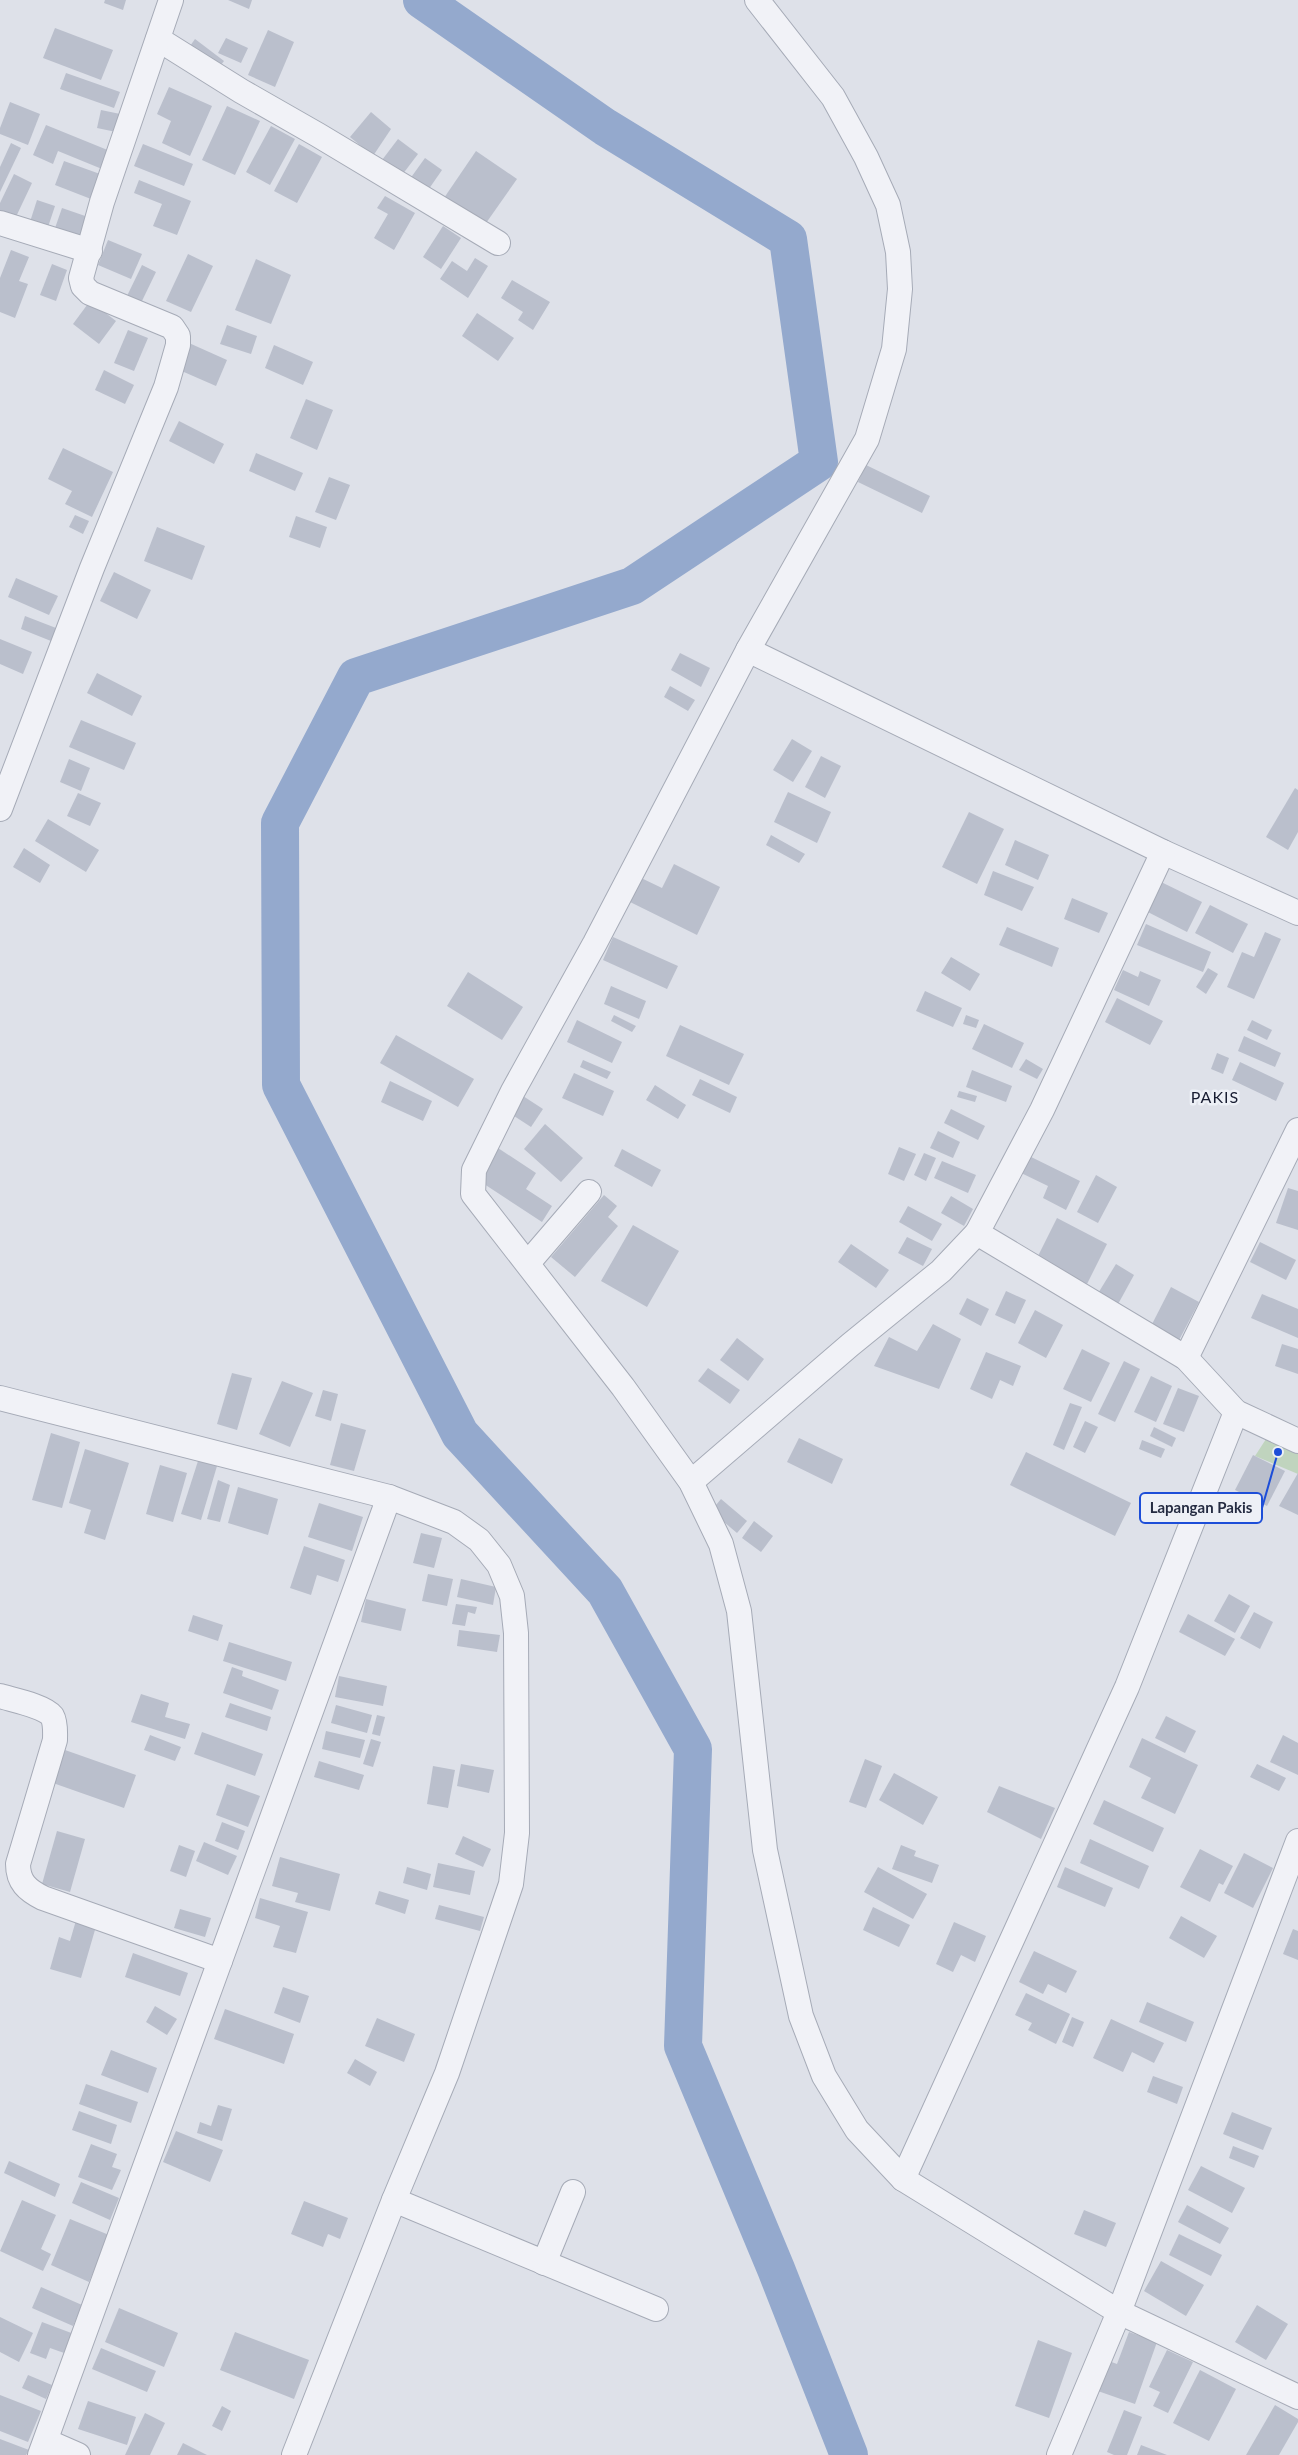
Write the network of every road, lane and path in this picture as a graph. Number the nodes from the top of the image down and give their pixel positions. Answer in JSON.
{"nodes":[{"id":1,"x":171,"y":0,"type":"edge"},
{"id":2,"x":757,"y":0,"type":"edge"},
{"id":3,"x":158,"y":39,"type":"junction"},
{"id":4,"x":0,"y":223,"type":"edge"},
{"id":5,"x":498,"y":243,"type":"dead end"},
{"id":6,"x":90,"y":251,"type":"junction"},
{"id":7,"x":748,"y":650,"type":"junction"},
{"id":8,"x":0,"y":809,"type":"edge"},
{"id":9,"x":1163,"y":852,"type":"junction"},
{"id":10,"x":1298,"y":913,"type":"edge"},
{"id":11,"x":1298,"y":1130,"type":"edge"},
{"id":12,"x":589,"y":1192,"type":"dead end"},
{"id":13,"x":977,"y":1233,"type":"junction"},
{"id":14,"x":528,"y":1263,"type":"junction"},
{"id":15,"x":1186,"y":1358,"type":"junction"},
{"id":16,"x":0,"y":1398,"type":"edge"},
{"id":17,"x":1236,"y":1412,"type":"junction"},
{"id":18,"x":1298,"y":1442,"type":"edge"},
{"id":19,"x":691,"y":1482,"type":"junction"},
{"id":20,"x":389,"y":1497,"type":"junction"},
{"id":21,"x":0,"y":1696,"type":"edge"},
{"id":22,"x":1298,"y":1841,"type":"edge"},
{"id":23,"x":220,"y":1961,"type":"junction"},
{"id":24,"x":904,"y":2179,"type":"junction"},
{"id":25,"x":573,"y":2192,"type":"dead end"},
{"id":26,"x":394,"y":2200,"type":"junction"},
{"id":27,"x":544,"y":2263,"type":"junction"},
{"id":28,"x":656,"y":2309,"type":"dead end"},
{"id":29,"x":1119,"y":2312,"type":"junction"},
{"id":30,"x":1298,"y":2397,"type":"edge"},
{"id":31,"x":43,"y":2448,"type":"edge"},
{"id":32,"x":78,"y":2455,"type":"edge"},
{"id":33,"x":294,"y":2455,"type":"edge"},
{"id":34,"x":1059,"y":2455,"type":"edge"}],
"edges":[{"from":1,"to":3,"type":"street"},
{"from":2,"to":7,"type":"street"},
{"from":3,"to":5,"type":"street"},
{"from":3,"to":6,"type":"street"},
{"from":4,"to":6,"type":"street"},
{"from":6,"to":8,"type":"street"},
{"from":7,"to":9,"type":"street"},
{"from":7,"to":14,"type":"street"},
{"from":9,"to":10,"type":"street"},
{"from":9,"to":13,"type":"street"},
{"from":11,"to":15,"type":"street"},
{"from":12,"to":14,"type":"street"},
{"from":13,"to":15,"type":"street"},
{"from":13,"to":19,"type":"street"},
{"from":14,"to":19,"type":"street"},
{"from":15,"to":17,"type":"street"},
{"from":16,"to":20,"type":"street"},
{"from":17,"to":18,"type":"street"},
{"from":17,"to":24,"type":"street"},
{"from":19,"to":24,"type":"street"},
{"from":20,"to":23,"type":"street"},
{"from":20,"to":26,"type":"street"},
{"from":21,"to":23,"type":"street"},
{"from":22,"to":29,"type":"street"},
{"from":23,"to":31,"type":"street"},
{"from":24,"to":29,"type":"street"},
{"from":25,"to":27,"type":"street"},
{"from":26,"to":27,"type":"street"},
{"from":26,"to":33,"type":"street"},
{"from":27,"to":28,"type":"street"},
{"from":29,"to":30,"type":"street"},
{"from":29,"to":34,"type":"street"},
{"from":31,"to":32,"type":"street"}]}
